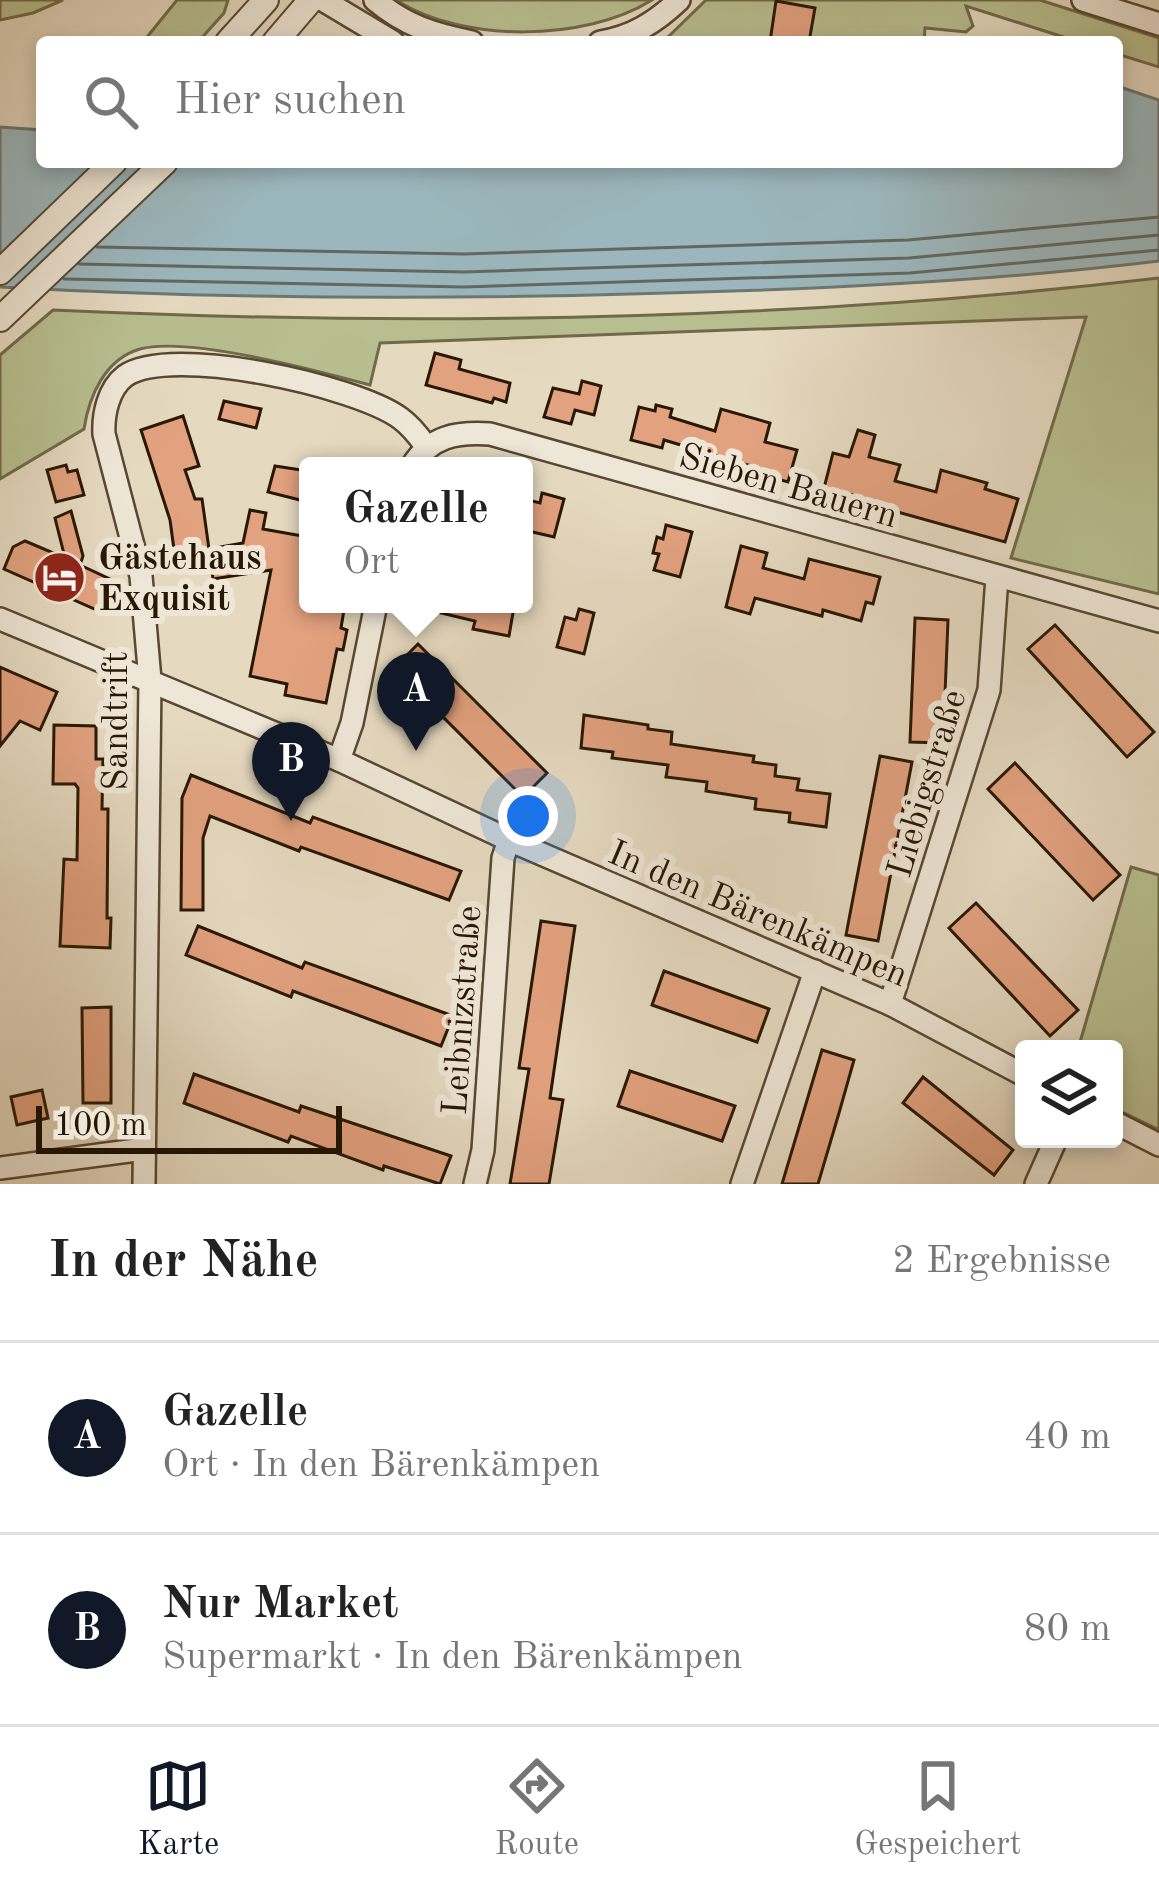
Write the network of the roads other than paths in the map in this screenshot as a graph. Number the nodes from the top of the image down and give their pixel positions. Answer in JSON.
{"nodes":[{"id":1,"x":266,"y":0,"type":"edge"},
{"id":2,"x":311,"y":0,"type":"edge"},
{"id":3,"x":323,"y":0,"type":"edge"},
{"id":4,"x":375,"y":0,"type":"edge"},
{"id":5,"x":679,"y":0,"type":"edge"},
{"id":6,"x":1083,"y":0,"type":"edge"},
{"id":7,"x":1159,"y":24,"type":"edge"},
{"id":8,"x":234,"y":36,"type":"edge"},
{"id":9,"x":280,"y":36,"type":"edge"},
{"id":10,"x":383,"y":36,"type":"edge"},
{"id":11,"x":442,"y":36,"type":"edge"},
{"id":12,"x":625,"y":36,"type":"edge"},
{"id":13,"x":109,"y":168,"type":"edge"},
{"id":14,"x":159,"y":168,"type":"edge"},
{"id":15,"x":0,"y":272,"type":"edge"},
{"id":16,"x":0,"y":319,"type":"edge"},
{"id":17,"x":425,"y":445,"type":"junction"},
{"id":18,"x":418,"y":457,"type":"edge"},
{"id":19,"x":997,"y":577,"type":"junction"},
{"id":20,"x":374,"y":613,"type":"edge"},
{"id":21,"x":0,"y":619,"type":"edge"},
{"id":22,"x":1159,"y":621,"type":"edge"},
{"id":23,"x":150,"y":680,"type":"junction"},
{"id":24,"x":340,"y":760,"type":"junction"},
{"id":25,"x":509,"y":840,"type":"junction"},
{"id":26,"x":815,"y":971,"type":"junction"},
{"id":27,"x":890,"y":1004,"type":"junction"},
{"id":28,"x":1015,"y":1070,"type":"edge"},
{"id":29,"x":1123,"y":1127,"type":"edge"},
{"id":30,"x":1159,"y":1145,"type":"edge"},
{"id":31,"x":1052,"y":1148,"type":"edge"},
{"id":32,"x":145,"y":1149,"type":"junction"},
{"id":33,"x":0,"y":1168,"type":"edge"},
{"id":34,"x":144,"y":1184,"type":"edge"},
{"id":35,"x":475,"y":1184,"type":"edge"},
{"id":36,"x":742,"y":1184,"type":"edge"},
{"id":37,"x":1036,"y":1184,"type":"edge"}],
"edges":[{"from":1,"to":8,"type":"street"},
{"from":2,"to":9,"type":"street"},
{"from":3,"to":10,"type":"street"},
{"from":4,"to":11,"type":"street"},
{"from":5,"to":12,"type":"street"},
{"from":6,"to":7,"type":"street"},
{"from":13,"to":15,"type":"street"},
{"from":14,"to":16,"type":"street"},
{"from":17,"to":18,"type":"street"},
{"from":17,"to":19,"type":"street","name":"Sieben Bauern"},
{"from":17,"to":23,"type":"street","name":"Sandtrift"},
{"from":19,"to":22,"type":"street","name":"Sieben Bauern"},
{"from":19,"to":27,"type":"street","name":"Liebigstraße"},
{"from":20,"to":24,"type":"street"},
{"from":21,"to":23,"type":"street","name":"In den Bärenkämpen"},
{"from":23,"to":24,"type":"street","name":"In den Bärenkämpen"},
{"from":23,"to":32,"type":"street","name":"Sandtrift"},
{"from":24,"to":25,"type":"street","name":"In den Bärenkämpen"},
{"from":25,"to":26,"type":"street","name":"In den Bärenkämpen"},
{"from":25,"to":35,"type":"street","name":"Leibnizstraße"},
{"from":26,"to":27,"type":"street","name":"In den Bärenkämpen"},
{"from":26,"to":36,"type":"street"},
{"from":27,"to":28,"type":"street","name":"In den Bärenkämpen"},
{"from":29,"to":30,"type":"street"},
{"from":31,"to":37,"type":"street"},
{"from":32,"to":33,"type":"street"},
{"from":32,"to":34,"type":"street","name":"Sandtrift"}]}
